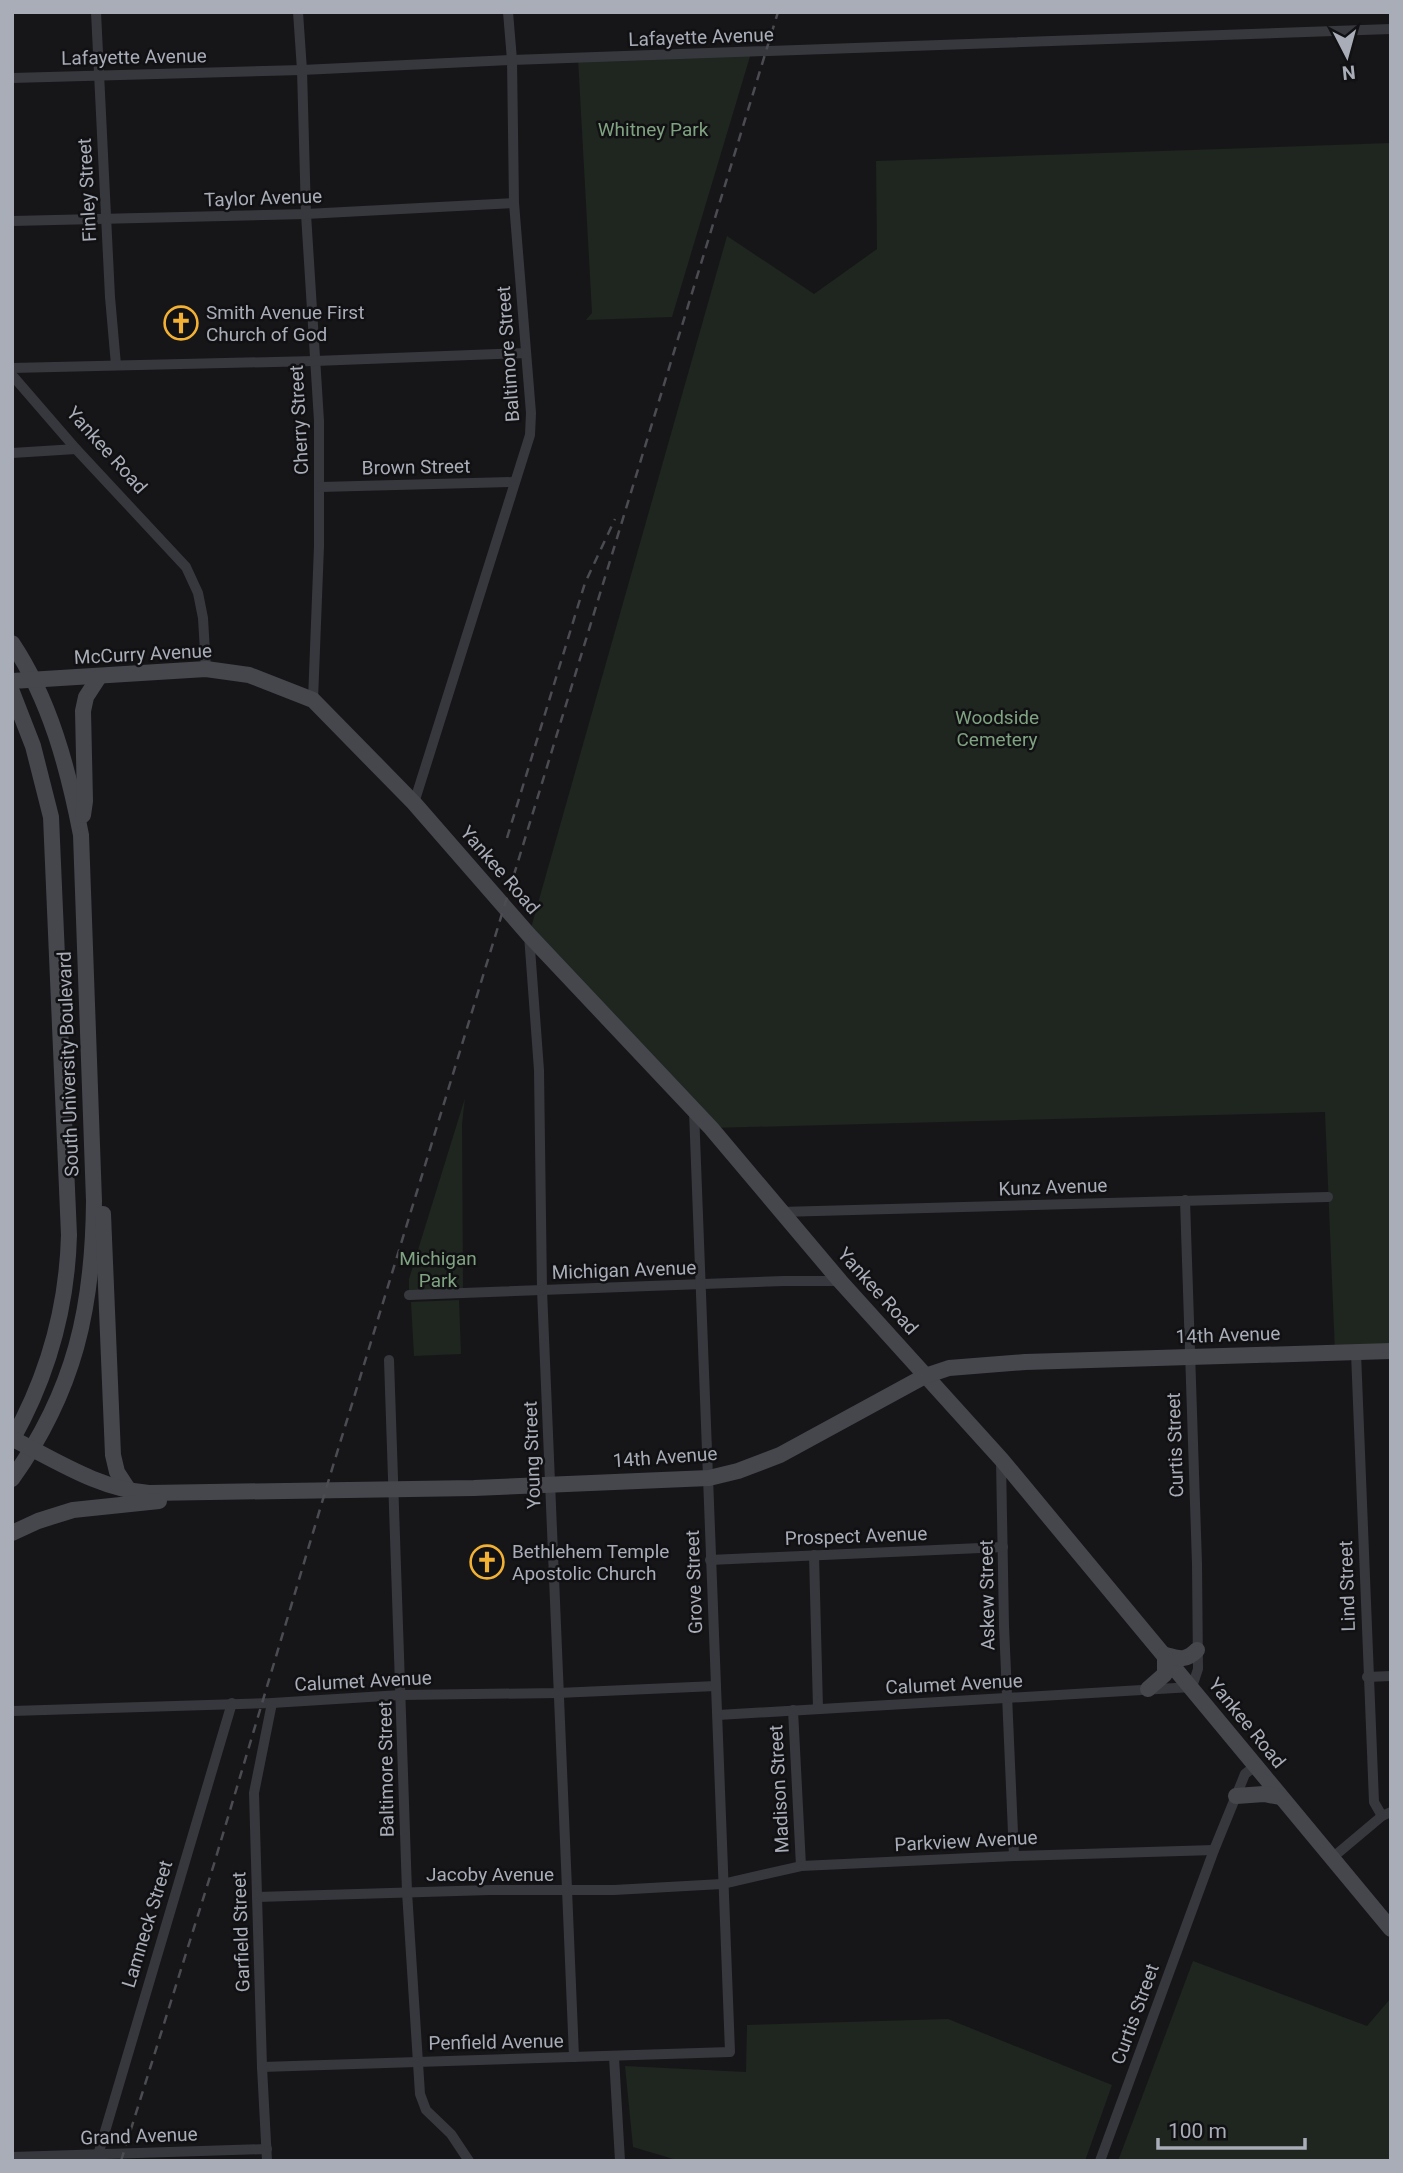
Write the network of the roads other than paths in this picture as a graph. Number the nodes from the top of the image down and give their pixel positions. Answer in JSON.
{"nodes":[{"id":1,"x":96,"y":12,"type":"edge"},
{"id":2,"x":298,"y":12,"type":"edge"},
{"id":3,"x":509,"y":12,"type":"edge"},
{"id":4,"x":1391,"y":29,"type":"edge"},
{"id":5,"x":512,"y":60,"type":"junction"},
{"id":6,"x":302,"y":71,"type":"junction"},
{"id":7,"x":99,"y":75,"type":"junction"},
{"id":8,"x":12,"y":78,"type":"edge"},
{"id":9,"x":514,"y":203,"type":"junction"},
{"id":10,"x":306,"y":214,"type":"junction"},
{"id":11,"x":106,"y":220,"type":"junction"},
{"id":12,"x":12,"y":221,"type":"edge"},
{"id":13,"x":526,"y":353,"type":"junction"},
{"id":14,"x":314,"y":361,"type":"junction"},
{"id":15,"x":116,"y":365,"type":"junction"},
{"id":16,"x":12,"y":368,"type":"edge"},
{"id":17,"x":12,"y":375,"type":"edge"},
{"id":18,"x":76,"y":449,"type":"junction"},
{"id":19,"x":12,"y":453,"type":"edge"},
{"id":20,"x":513,"y":482,"type":"junction"},
{"id":21,"x":320,"y":486,"type":"junction"},
{"id":22,"x":12,"y":643,"type":"edge"},
{"id":23,"x":206,"y":669,"type":"junction"},
{"id":24,"x":99,"y":677,"type":"junction"},
{"id":25,"x":12,"y":681,"type":"edge"},
{"id":26,"x":35,"y":681,"type":"junction"},
{"id":27,"x":12,"y":692,"type":"edge"},
{"id":28,"x":313,"y":700,"type":"junction"},
{"id":29,"x":414,"y":803,"type":"junction"},
{"id":30,"x":81,"y":835,"type":"junction"},
{"id":31,"x":529,"y":935,"type":"junction"},
{"id":32,"x":694,"y":1111,"type":"junction"},
{"id":33,"x":1328,"y":1197,"type":"dead end"},
{"id":34,"x":1185,"y":1200,"type":"junction"},
{"id":35,"x":94,"y":1201,"type":"junction"},
{"id":36,"x":780,"y":1212,"type":"junction"},
{"id":37,"x":840,"y":1281,"type":"junction"},
{"id":38,"x":700,"y":1285,"type":"junction"},
{"id":39,"x":542,"y":1290,"type":"junction"},
{"id":40,"x":409,"y":1295,"type":"dead end"},
{"id":41,"x":1391,"y":1351,"type":"edge"},
{"id":42,"x":1356,"y":1353,"type":"junction"},
{"id":43,"x":1190,"y":1357,"type":"junction"},
{"id":44,"x":390,"y":1360,"type":"dead end"},
{"id":45,"x":925,"y":1376,"type":"junction"},
{"id":46,"x":13,"y":1440,"type":"edge"},
{"id":47,"x":33,"y":1449,"type":"junction"},
{"id":48,"x":1001,"y":1459,"type":"junction"},
{"id":49,"x":709,"y":1478,"type":"junction"},
{"id":50,"x":12,"y":1479,"type":"edge"},
{"id":51,"x":552,"y":1486,"type":"junction"},
{"id":52,"x":395,"y":1489,"type":"junction"},
{"id":53,"x":130,"y":1492,"type":"junction"},
{"id":54,"x":172,"y":1493,"type":"junction"},
{"id":55,"x":12,"y":1532,"type":"edge"},
{"id":56,"x":1003,"y":1547,"type":"junction"},
{"id":57,"x":814,"y":1555,"type":"junction"},
{"id":58,"x":710,"y":1560,"type":"junction"},
{"id":59,"x":1198,"y":1650,"type":"junction"},
{"id":60,"x":1165,"y":1655,"type":"junction"},
{"id":61,"x":1391,"y":1676,"type":"edge"},
{"id":62,"x":1367,"y":1677,"type":"junction"},
{"id":63,"x":716,"y":1686,"type":"junction"},
{"id":64,"x":1192,"y":1688,"type":"junction"},
{"id":65,"x":1148,"y":1689,"type":"junction"},
{"id":66,"x":558,"y":1693,"type":"junction"},
{"id":67,"x":401,"y":1695,"type":"junction"},
{"id":68,"x":1007,"y":1698,"type":"junction"},
{"id":69,"x":232,"y":1703,"type":"junction"},
{"id":70,"x":272,"y":1703,"type":"junction"},
{"id":71,"x":818,"y":1709,"type":"junction"},
{"id":72,"x":793,"y":1710,"type":"junction"},
{"id":73,"x":12,"y":1712,"type":"edge"},
{"id":74,"x":718,"y":1715,"type":"junction"},
{"id":75,"x":1255,"y":1766,"type":"junction"},
{"id":76,"x":1236,"y":1796,"type":"junction"},
{"id":77,"x":1280,"y":1797,"type":"junction"},
{"id":78,"x":1386,"y":1814,"type":"edge"},
{"id":79,"x":1214,"y":1850,"type":"junction"},
{"id":80,"x":1014,"y":1856,"type":"junction"},
{"id":81,"x":1332,"y":1858,"type":"junction"},
{"id":82,"x":801,"y":1866,"type":"junction"},
{"id":83,"x":722,"y":1884,"type":"junction"},
{"id":84,"x":569,"y":1891,"type":"junction"},
{"id":85,"x":407,"y":1892,"type":"junction"},
{"id":86,"x":257,"y":1897,"type":"junction"},
{"id":87,"x":1391,"y":1929,"type":"edge"},
{"id":88,"x":730,"y":2052,"type":"joint"},
{"id":89,"x":614,"y":2056,"type":"junction"},
{"id":90,"x":574,"y":2057,"type":"junction"},
{"id":91,"x":417,"y":2061,"type":"junction"},
{"id":92,"x":262,"y":2067,"type":"junction"},
{"id":93,"x":98,"y":2155,"type":"junction"},
{"id":94,"x":267,"y":2155,"type":"edge"},
{"id":95,"x":12,"y":2157,"type":"edge"},
{"id":96,"x":469,"y":2161,"type":"edge"},
{"id":97,"x":620,"y":2161,"type":"edge"},
{"id":98,"x":1100,"y":2161,"type":"edge"}],
"edges":[{"from":1,"to":7,"type":"street","name":"Finley Street"},
{"from":2,"to":6,"type":"street","name":"Cherry Street"},
{"from":3,"to":5,"type":"street","name":"Baltimore Street"},
{"from":4,"to":5,"type":"street","name":"Lafayette Avenue"},
{"from":5,"to":6,"type":"street","name":"Lafayette Avenue"},
{"from":5,"to":9,"type":"street","name":"Baltimore Street"},
{"from":6,"to":7,"type":"street","name":"Lafayette Avenue"},
{"from":6,"to":10,"type":"street","name":"Cherry Street"},
{"from":7,"to":8,"type":"street","name":"Lafayette Avenue"},
{"from":7,"to":11,"type":"street","name":"Finley Street"},
{"from":9,"to":10,"type":"street","name":"Taylor Avenue"},
{"from":9,"to":13,"type":"street","name":"Baltimore Street"},
{"from":10,"to":11,"type":"street","name":"Taylor Avenue"},
{"from":10,"to":14,"type":"street","name":"Cherry Street"},
{"from":11,"to":12,"type":"street","name":"Taylor Avenue"},
{"from":11,"to":15,"type":"street","name":"Finley Street"},
{"from":13,"to":14,"type":"street"},
{"from":13,"to":20,"type":"street","name":"Baltimore Street"},
{"from":14,"to":15,"type":"street"},
{"from":14,"to":21,"type":"street","name":"Cherry Street"},
{"from":15,"to":16,"type":"street"},
{"from":17,"to":18,"type":"street","name":"Yankee Road"},
{"from":18,"to":19,"type":"street"},
{"from":18,"to":23,"type":"street","name":"Yankee Road"},
{"from":20,"to":21,"type":"street","name":"Brown Street"},
{"from":20,"to":29,"type":"street","name":"Baltimore Street"},
{"from":21,"to":28,"type":"street","name":"Cherry Street"},
{"from":22,"to":26,"type":"street","name":"South University Boulevard"},
{"from":23,"to":24,"type":"street","name":"McCurry Avenue"},
{"from":23,"to":28,"type":"street","name":"McCurry Avenue"},
{"from":24,"to":26,"type":"street","name":"McCurry Avenue"},
{"from":24,"to":30,"type":"street"},
{"from":25,"to":26,"type":"street","name":"McCurry Avenue"},
{"from":26,"to":30,"type":"street","name":"South University Boulevard"},
{"from":27,"to":46,"type":"street","name":"South University Boulevard"},
{"from":28,"to":29,"type":"street","name":"Yankee Road"},
{"from":29,"to":31,"type":"street","name":"Yankee Road"},
{"from":30,"to":35,"type":"street","name":"South University Boulevard"},
{"from":31,"to":32,"type":"street","name":"Yankee Road"},
{"from":31,"to":39,"type":"street","name":"Young Street"},
{"from":32,"to":36,"type":"street","name":"Yankee Road"},
{"from":32,"to":38,"type":"street","name":"Grove Street"},
{"from":33,"to":34,"type":"street","name":"Kunz Avenue"},
{"from":34,"to":36,"type":"street","name":"Kunz Avenue"},
{"from":34,"to":43,"type":"street","name":"Curtis Street"},
{"from":35,"to":47,"type":"street","name":"South University Boulevard"},
{"from":35,"to":53,"type":"street"},
{"from":36,"to":37,"type":"street","name":"Yankee Road"},
{"from":37,"to":38,"type":"street","name":"Michigan Avenue"},
{"from":37,"to":45,"type":"street","name":"Yankee Road"},
{"from":38,"to":39,"type":"street","name":"Michigan Avenue"},
{"from":38,"to":49,"type":"street","name":"Grove Street"},
{"from":39,"to":40,"type":"street","name":"Michigan Avenue"},
{"from":39,"to":51,"type":"street","name":"Young Street"},
{"from":41,"to":42,"type":"street","name":"14th Avenue"},
{"from":42,"to":43,"type":"street","name":"14th Avenue"},
{"from":42,"to":62,"type":"street","name":"Lind Street"},
{"from":43,"to":45,"type":"street","name":"14th Avenue"},
{"from":43,"to":59,"type":"street","name":"Curtis Street"},
{"from":44,"to":52,"type":"street","name":"Baltimore Street"},
{"from":45,"to":48,"type":"street","name":"Yankee Road"},
{"from":45,"to":49,"type":"street","name":"14th Avenue"},
{"from":46,"to":47,"type":"street","name":"14th Avenue"},
{"from":47,"to":50,"type":"street","name":"South University Boulevard"},
{"from":47,"to":53,"type":"street","name":"14th Avenue"},
{"from":48,"to":56,"type":"street","name":"Askew Street"},
{"from":48,"to":60,"type":"street","name":"Yankee Road"},
{"from":49,"to":51,"type":"street","name":"14th Avenue"},
{"from":49,"to":58,"type":"street","name":"Grove Street"},
{"from":51,"to":52,"type":"street","name":"14th Avenue"},
{"from":51,"to":66,"type":"street","name":"Young Street"},
{"from":52,"to":54,"type":"street","name":"14th Avenue"},
{"from":52,"to":67,"type":"street","name":"Baltimore Street"},
{"from":53,"to":54,"type":"street","name":"14th Avenue"},
{"from":54,"to":55,"type":"street"},
{"from":56,"to":57,"type":"street","name":"Prospect Avenue"},
{"from":56,"to":68,"type":"street","name":"Askew Street"},
{"from":57,"to":58,"type":"street","name":"Prospect Avenue"},
{"from":57,"to":71,"type":"street"},
{"from":58,"to":63,"type":"street","name":"Grove Street"},
{"from":59,"to":60,"type":"street"},
{"from":59,"to":64,"type":"street","name":"Curtis Street"},
{"from":60,"to":64,"type":"street","name":"Yankee Road"},
{"from":60,"to":65,"type":"street"},
{"from":61,"to":62,"type":"street"},
{"from":62,"to":78,"type":"street","name":"Lind Street"},
{"from":63,"to":66,"type":"street","name":"Calumet Avenue"},
{"from":63,"to":74,"type":"street","name":"Grove Street"},
{"from":64,"to":65,"type":"street","name":"Calumet Avenue"},
{"from":64,"to":75,"type":"street","name":"Yankee Road"},
{"from":65,"to":68,"type":"street","name":"Calumet Avenue"},
{"from":66,"to":67,"type":"street","name":"Calumet Avenue"},
{"from":66,"to":84,"type":"street","name":"Young Street"},
{"from":67,"to":70,"type":"street","name":"Calumet Avenue"},
{"from":67,"to":85,"type":"street","name":"Baltimore Street"},
{"from":68,"to":71,"type":"street","name":"Calumet Avenue"},
{"from":68,"to":80,"type":"street","name":"Askew Street"},
{"from":69,"to":70,"type":"street","name":"Calumet Avenue"},
{"from":69,"to":73,"type":"street","name":"Calumet Avenue"},
{"from":69,"to":93,"type":"street","name":"Lamneck Street"},
{"from":70,"to":86,"type":"street","name":"Garfield Street"},
{"from":71,"to":72,"type":"street","name":"Calumet Avenue"},
{"from":72,"to":74,"type":"street","name":"Calumet Avenue"},
{"from":72,"to":82,"type":"street","name":"Madison Street"},
{"from":74,"to":83,"type":"street","name":"Grove Street"},
{"from":75,"to":76,"type":"street","name":"Curtis Street"},
{"from":75,"to":77,"type":"street","name":"Yankee Road"},
{"from":76,"to":77,"type":"street"},
{"from":76,"to":79,"type":"street","name":"Curtis Street"},
{"from":77,"to":81,"type":"street","name":"Yankee Road"},
{"from":78,"to":81,"type":"street"},
{"from":79,"to":80,"type":"street","name":"Parkview Avenue"},
{"from":79,"to":98,"type":"street","name":"Curtis Street"},
{"from":80,"to":82,"type":"street","name":"Parkview Avenue"},
{"from":81,"to":87,"type":"street","name":"Yankee Road"},
{"from":82,"to":83,"type":"street","name":"Parkview Avenue"},
{"from":83,"to":84,"type":"street","name":"Jacoby Avenue"},
{"from":83,"to":88,"type":"street","name":"Grove Street"},
{"from":84,"to":85,"type":"street","name":"Jacoby Avenue"},
{"from":84,"to":90,"type":"street","name":"Young Street"},
{"from":85,"to":86,"type":"street","name":"Jacoby Avenue"},
{"from":85,"to":91,"type":"street","name":"Baltimore Street"},
{"from":86,"to":92,"type":"street","name":"Garfield Street"},
{"from":88,"to":89,"type":"street","name":"Penfield Avenue"},
{"from":89,"to":90,"type":"street","name":"Penfield Avenue"},
{"from":89,"to":97,"type":"street"},
{"from":90,"to":91,"type":"street","name":"Penfield Avenue"},
{"from":91,"to":92,"type":"street","name":"Penfield Avenue"},
{"from":91,"to":96,"type":"street","name":"Baltimore Street"},
{"from":92,"to":94,"type":"street","name":"Garfield Street"},
{"from":93,"to":94,"type":"street","name":"Grand Avenue"},
{"from":93,"to":95,"type":"street","name":"Grand Avenue"}]}
